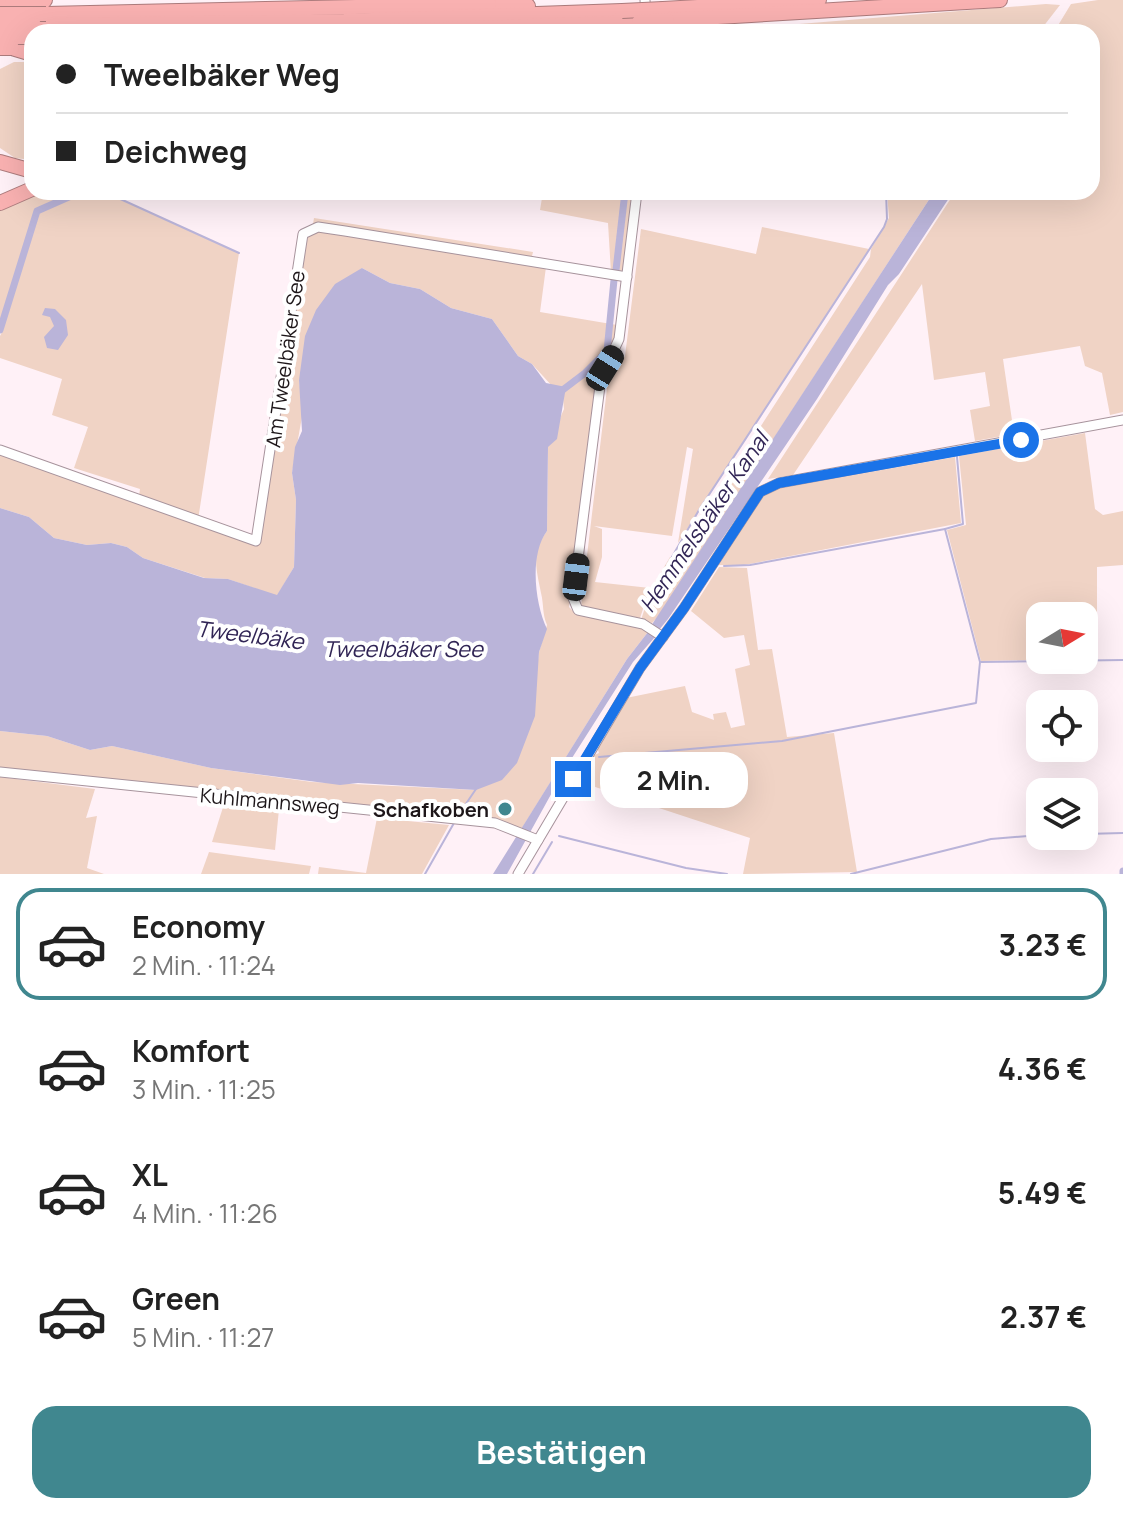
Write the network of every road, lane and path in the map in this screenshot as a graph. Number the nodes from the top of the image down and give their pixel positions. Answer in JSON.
{"nodes":[{"id":1,"x":16,"y":0,"type":"edge"},
{"id":2,"x":30,"y":0,"type":"edge"},
{"id":3,"x":200,"y":0,"type":"edge"},
{"id":4,"x":405,"y":0,"type":"edge"},
{"id":5,"x":645,"y":0,"type":"edge"},
{"id":6,"x":819,"y":0,"type":"edge"},
{"id":7,"x":1000,"y":0,"type":"edge"},
{"id":8,"x":489,"y":4,"type":"junction"},
{"id":9,"x":46,"y":7,"type":"edge"},
{"id":10,"x":622,"y":11,"type":"junction"},
{"id":11,"x":122,"y":14,"type":"junction"},
{"id":12,"x":0,"y":16,"type":"edge"},
{"id":13,"x":666,"y":18,"type":"junction"},
{"id":14,"x":29,"y":24,"type":"edge"},
{"id":15,"x":297,"y":24,"type":"edge"},
{"id":16,"x":642,"y":24,"type":"edge"},
{"id":17,"x":650,"y":24,"type":"edge"},
{"id":18,"x":0,"y":25,"type":"edge"},
{"id":19,"x":24,"y":29,"type":"edge"},
{"id":20,"x":0,"y":35,"type":"edge"},
{"id":21,"x":24,"y":37,"type":"edge"},
{"id":22,"x":24,"y":40,"type":"edge"},
{"id":23,"x":24,"y":43,"type":"edge"},
{"id":24,"x":4,"y":49,"type":"edge"},
{"id":25,"x":0,"y":162,"type":"edge"},
{"id":26,"x":24,"y":170,"type":"edge"},
{"id":27,"x":24,"y":192,"type":"edge"},
{"id":28,"x":636,"y":200,"type":"edge"},
{"id":29,"x":0,"y":203,"type":"edge"},
{"id":30,"x":627,"y":277,"type":"junction"},
{"id":31,"x":1123,"y":420,"type":"edge"},
{"id":32,"x":0,"y":450,"type":"edge"},
{"id":33,"x":663,"y":637,"type":"junction"},
{"id":34,"x":0,"y":772,"type":"edge"},
{"id":35,"x":536,"y":839,"type":"junction"},
{"id":36,"x":518,"y":874,"type":"edge"}],
"edges":[{"from":1,"to":12,"type":"highway"},
{"from":2,"to":20,"type":"highway"},
{"from":3,"to":11,"type":"highway"},
{"from":4,"to":8,"type":"highway"},
{"from":5,"to":16,"type":"street"},
{"from":6,"to":13,"type":"highway"},
{"from":7,"to":13,"type":"highway"},
{"from":8,"to":10,"type":"highway"},
{"from":8,"to":11,"type":"highway"},
{"from":9,"to":11,"type":"highway"},
{"from":9,"to":12,"type":"highway","bridge":true},
{"from":9,"to":14,"type":"highway"},
{"from":10,"to":13,"type":"highway","bridge":true},
{"from":10,"to":15,"type":"highway"},
{"from":13,"to":17,"type":"highway","bridge":true},
{"from":18,"to":21,"type":"highway","bridge":true},
{"from":19,"to":24,"type":"highway"},
{"from":20,"to":22,"type":"highway","bridge":true},
{"from":23,"to":24,"type":"highway"},
{"from":25,"to":26,"type":"highway"},
{"from":27,"to":29,"type":"highway"},
{"from":28,"to":30,"type":"street"},
{"from":30,"to":32,"type":"street","name":"Am Tweelbäker See"},
{"from":30,"to":33,"type":"street"},
{"from":31,"to":33,"type":"street"},
{"from":33,"to":35,"type":"street"},
{"from":34,"to":35,"type":"street","name":"Kuhlmannsweg"},
{"from":35,"to":36,"type":"street"}]}
